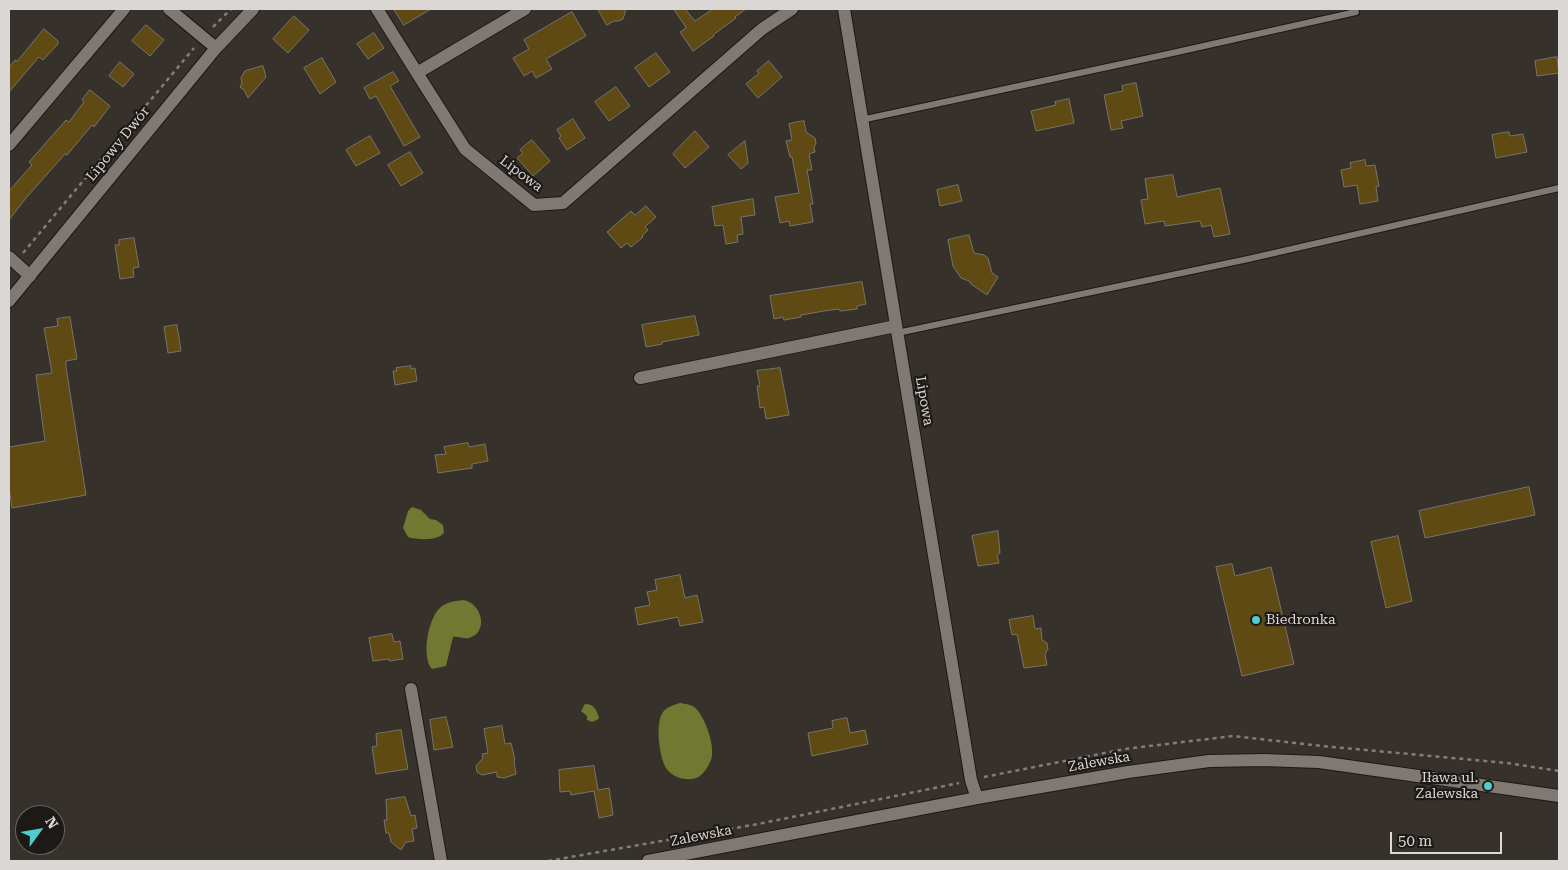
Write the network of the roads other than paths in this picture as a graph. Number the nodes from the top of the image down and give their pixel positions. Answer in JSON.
{"nodes":[{"id":1,"x":124,"y":9,"type":"edge"},
{"id":2,"x":169,"y":9,"type":"edge"},
{"id":3,"x":253,"y":9,"type":"edge"},
{"id":4,"x":377,"y":9,"type":"edge"},
{"id":5,"x":525,"y":9,"type":"edge"},
{"id":6,"x":792,"y":9,"type":"edge"},
{"id":7,"x":844,"y":9,"type":"edge"},
{"id":8,"x":1356,"y":12,"type":"dead end"},
{"id":9,"x":216,"y":48,"type":"junction"},
{"id":10,"x":417,"y":74,"type":"junction"},
{"id":11,"x":861,"y":120,"type":"junction"},
{"id":12,"x":9,"y":145,"type":"edge"},
{"id":13,"x":1559,"y":188,"type":"edge"},
{"id":14,"x":12,"y":260,"type":"edge"},
{"id":15,"x":30,"y":276,"type":"junction"},
{"id":16,"x":9,"y":301,"type":"edge"},
{"id":17,"x":896,"y":330,"type":"junction"},
{"id":18,"x":640,"y":378,"type":"dead end"},
{"id":19,"x":411,"y":689,"type":"dead end"},
{"id":20,"x":1559,"y":796,"type":"edge"},
{"id":21,"x":977,"y":798,"type":"junction"},
{"id":22,"x":441,"y":861,"type":"edge"},
{"id":23,"x":648,"y":861,"type":"edge"}],
"edges":[{"from":1,"to":12,"type":"street"},
{"from":2,"to":9,"type":"street"},
{"from":3,"to":9,"type":"street","name":"Lipowy Dwór"},
{"from":4,"to":10,"type":"street","name":"Lipowa"},
{"from":5,"to":10,"type":"street"},
{"from":6,"to":10,"type":"street","name":"Lipowa"},
{"from":7,"to":11,"type":"street","name":"Lipowa"},
{"from":8,"to":11,"type":"lane"},
{"from":9,"to":15,"type":"street","name":"Lipowy Dwór"},
{"from":11,"to":17,"type":"street","name":"Lipowa"},
{"from":13,"to":17,"type":"lane"},
{"from":14,"to":15,"type":"street"},
{"from":15,"to":16,"type":"street","name":"Lipowy Dwór"},
{"from":17,"to":18,"type":"street"},
{"from":17,"to":21,"type":"street","name":"Lipowa"},
{"from":19,"to":22,"type":"street"},
{"from":20,"to":21,"type":"street","name":"Zalewska"},
{"from":21,"to":23,"type":"street","name":"Zalewska"}]}
